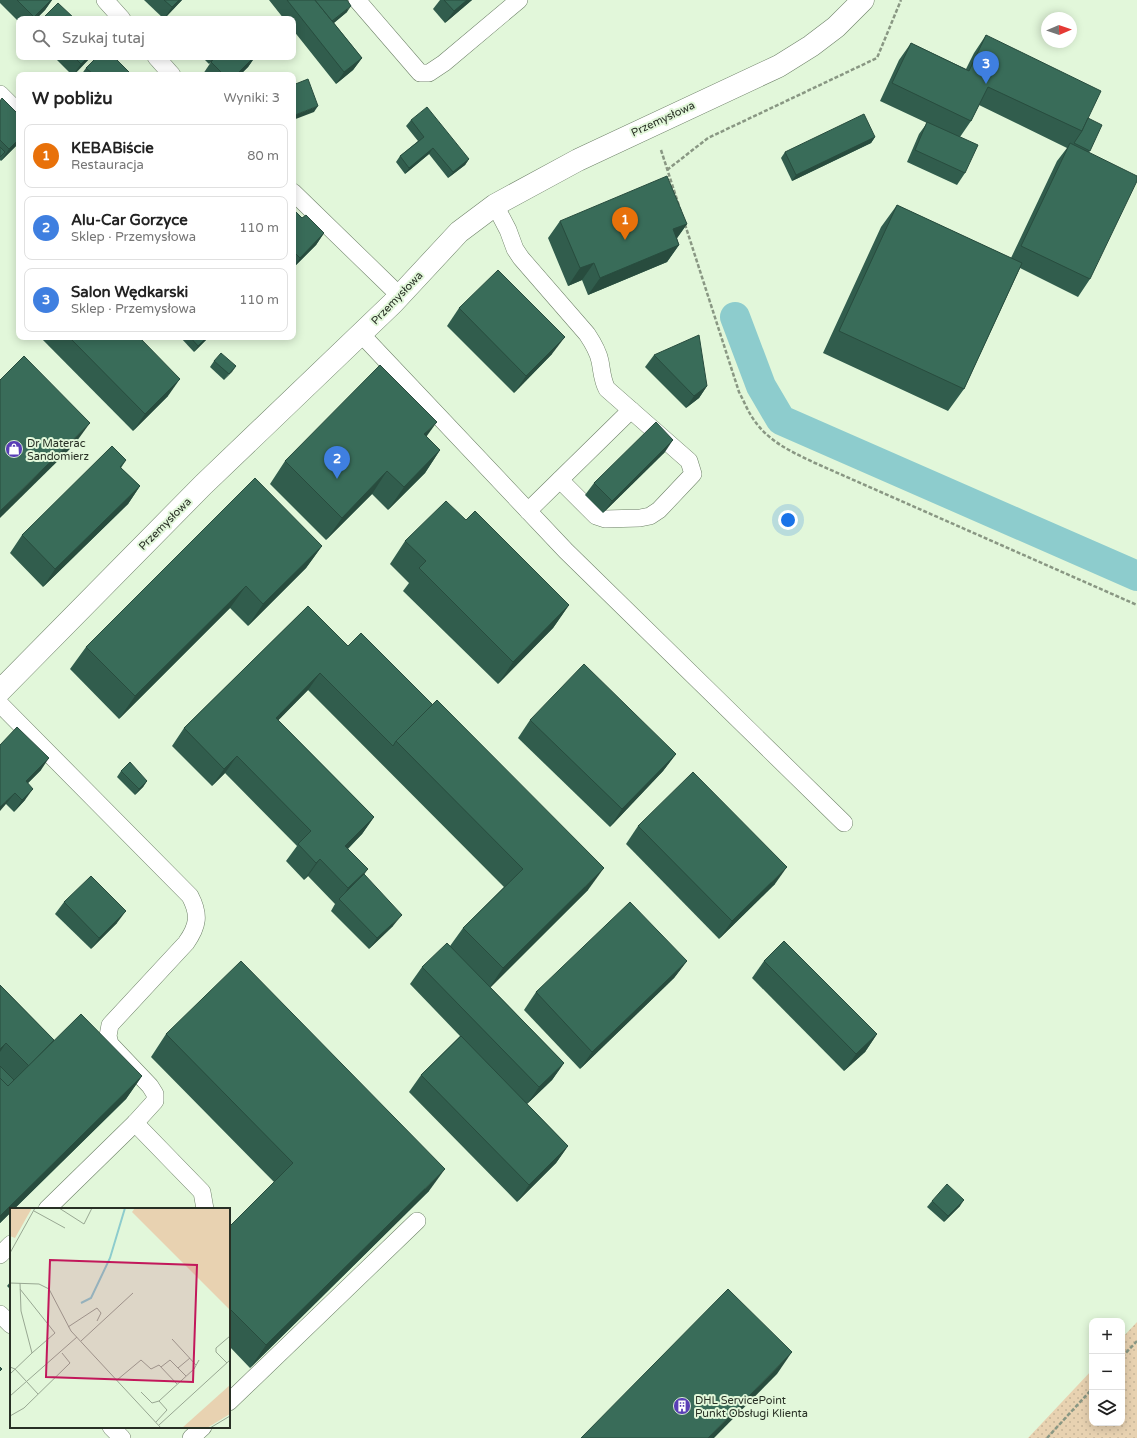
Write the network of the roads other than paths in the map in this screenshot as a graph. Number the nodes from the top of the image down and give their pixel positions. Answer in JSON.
{"nodes":[{"id":1,"x":105,"y":0,"type":"edge"},
{"id":2,"x":357,"y":0,"type":"edge"},
{"id":3,"x":519,"y":0,"type":"edge"},
{"id":4,"x":863,"y":0,"type":"edge"},
{"id":5,"x":119,"y":16,"type":"edge"},
{"id":6,"x":159,"y":60,"type":"edge"},
{"id":7,"x":169,"y":72,"type":"edge"},
{"id":8,"x":0,"y":94,"type":"edge"},
{"id":9,"x":16,"y":110,"type":"edge"},
{"id":10,"x":296,"y":195,"type":"edge"},
{"id":11,"x":495,"y":205,"type":"junction"},
{"id":12,"x":400,"y":296,"type":"junction"},
{"id":13,"x":361,"y":334,"type":"junction"},
{"id":14,"x":631,"y":410,"type":"junction"},
{"id":15,"x":560,"y":480,"type":"junction"},
{"id":16,"x":528,"y":511,"type":"junction"},
{"id":17,"x":0,"y":691,"type":"edge"},
{"id":18,"x":0,"y":704,"type":"edge"},
{"id":19,"x":844,"y":823,"type":"dead end"},
{"id":20,"x":135,"y":1123,"type":"junction"},
{"id":21,"x":48,"y":1208,"type":"edge"},
{"id":22,"x":205,"y":1208,"type":"edge"},
{"id":23,"x":416,"y":1221,"type":"edge"},
{"id":24,"x":10,"y":1245,"type":"edge"},
{"id":25,"x":0,"y":1255,"type":"edge"},
{"id":26,"x":0,"y":1314,"type":"edge"},
{"id":27,"x":10,"y":1324,"type":"edge"},
{"id":28,"x":231,"y":1397,"type":"edge"},
{"id":29,"x":112,"y":1428,"type":"edge"},
{"id":30,"x":202,"y":1428,"type":"edge"},
{"id":31,"x":122,"y":1438,"type":"edge"},
{"id":32,"x":191,"y":1438,"type":"edge"}],
"edges":[{"from":1,"to":5,"type":"lane"},
{"from":2,"to":3,"type":"lane"},
{"from":4,"to":11,"type":"street","name":"Przemysłowa"},
{"from":6,"to":7,"type":"lane"},
{"from":8,"to":9,"type":"lane"},
{"from":10,"to":12,"type":"lane"},
{"from":11,"to":12,"type":"street","name":"Przemysłowa"},
{"from":11,"to":14,"type":"lane"},
{"from":12,"to":13,"type":"street","name":"Przemysłowa"},
{"from":13,"to":16,"type":"lane"},
{"from":13,"to":17,"type":"street","name":"Przemysłowa"},
{"from":14,"to":15,"type":"lane"},
{"from":14,"to":15,"type":"lane"},
{"from":15,"to":16,"type":"lane"},
{"from":16,"to":19,"type":"lane"},
{"from":18,"to":20,"type":"lane"},
{"from":20,"to":21,"type":"lane"},
{"from":20,"to":22,"type":"lane"},
{"from":23,"to":28,"type":"lane"},
{"from":24,"to":25,"type":"lane"},
{"from":26,"to":27,"type":"lane"},
{"from":29,"to":31,"type":"lane"},
{"from":30,"to":32,"type":"lane"}]}
